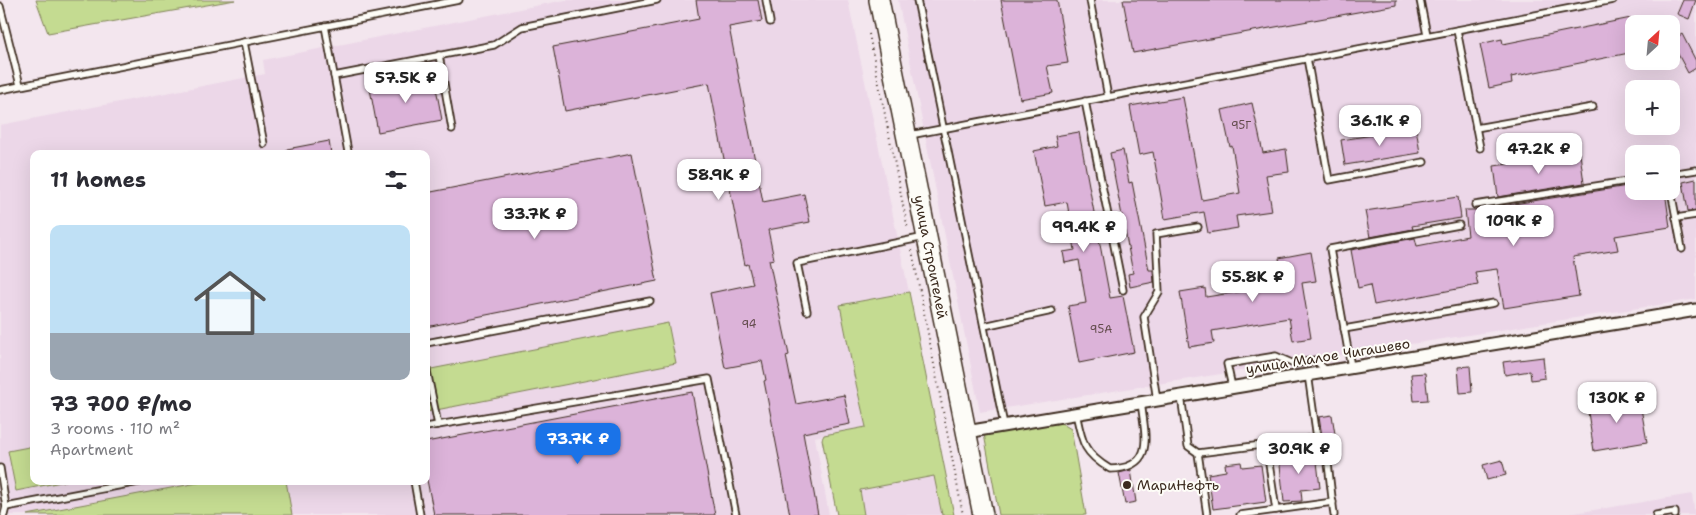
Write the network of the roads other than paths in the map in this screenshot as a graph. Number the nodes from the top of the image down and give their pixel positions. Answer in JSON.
{"nodes":[{"id":1,"x":460,"y":0,"type":"edge"},
{"id":2,"x":657,"y":0,"type":"edge"},
{"id":3,"x":766,"y":0,"type":"edge"},
{"id":4,"x":879,"y":0,"type":"edge"},
{"id":5,"x":917,"y":0,"type":"edge"},
{"id":6,"x":1090,"y":0,"type":"edge"},
{"id":7,"x":1420,"y":0,"type":"edge"},
{"id":8,"x":1613,"y":0,"type":"edge"},
{"id":9,"x":0,"y":10,"type":"edge"},
{"id":10,"x":770,"y":22,"type":"dead end"},
{"id":11,"x":325,"y":26,"type":"junction"},
{"id":12,"x":1457,"y":30,"type":"junction"},
{"id":13,"x":1427,"y":35,"type":"junction"},
{"id":14,"x":244,"y":42,"type":"junction"},
{"id":15,"x":439,"y":55,"type":"junction"},
{"id":16,"x":1307,"y":58,"type":"junction"},
{"id":17,"x":334,"y":76,"type":"junction"},
{"id":18,"x":20,"y":85,"type":"junction"},
{"id":19,"x":0,"y":90,"type":"edge"},
{"id":20,"x":1108,"y":96,"type":"junction"},
{"id":21,"x":1085,"y":101,"type":"junction"},
{"id":22,"x":1593,"y":107,"type":"dead end"},
{"id":23,"x":943,"y":128,"type":"junction"},
{"id":24,"x":1476,"y":128,"type":"junction"},
{"id":25,"x":452,"y":129,"type":"dead end"},
{"id":26,"x":907,"y":136,"type":"junction"},
{"id":27,"x":264,"y":144,"type":"dead end"},
{"id":28,"x":1480,"y":148,"type":"dead end"},
{"id":29,"x":348,"y":150,"type":"edge"},
{"id":30,"x":1424,"y":162,"type":"dead end"},
{"id":31,"x":1696,"y":170,"type":"edge"},
{"id":32,"x":1680,"y":173,"type":"edge"},
{"id":33,"x":1625,"y":181,"type":"edge"},
{"id":34,"x":1673,"y":200,"type":"edge"},
{"id":35,"x":1475,"y":205,"type":"dead end"},
{"id":36,"x":1696,"y":215,"type":"edge"},
{"id":37,"x":1676,"y":218,"type":"junction"},
{"id":38,"x":1460,"y":225,"type":"dead end"},
{"id":39,"x":1198,"y":227,"type":"dead end"},
{"id":40,"x":927,"y":236,"type":"junction"},
{"id":41,"x":1682,"y":249,"type":"dead end"},
{"id":42,"x":1123,"y":290,"type":"dead end"},
{"id":43,"x":650,"y":300,"type":"dead end"},
{"id":44,"x":1494,"y":303,"type":"dead end"},
{"id":45,"x":1696,"y":310,"type":"edge"},
{"id":46,"x":1052,"y":311,"type":"dead end"},
{"id":47,"x":807,"y":312,"type":"dead end"},
{"id":48,"x":984,"y":326,"type":"junction"},
{"id":49,"x":1344,"y":329,"type":"junction"},
{"id":50,"x":430,"y":342,"type":"edge"},
{"id":51,"x":1351,"y":367,"type":"junction"},
{"id":52,"x":1327,"y":372,"type":"junction"},
{"id":53,"x":1308,"y":374,"type":"junction"},
{"id":54,"x":430,"y":386,"type":"edge"},
{"id":55,"x":1232,"y":387,"type":"junction"},
{"id":56,"x":1181,"y":396,"type":"junction"},
{"id":57,"x":1157,"y":400,"type":"junction"},
{"id":58,"x":1141,"y":402,"type":"junction"},
{"id":59,"x":1076,"y":413,"type":"junction"},
{"id":60,"x":438,"y":425,"type":"junction"},
{"id":61,"x":1004,"y":425,"type":"junction"},
{"id":62,"x":430,"y":427,"type":"edge"},
{"id":63,"x":966,"y":432,"type":"junction"},
{"id":64,"x":1317,"y":438,"type":"junction"},
{"id":65,"x":1266,"y":444,"type":"junction"},
{"id":66,"x":1198,"y":453,"type":"junction"},
{"id":67,"x":0,"y":468,"type":"edge"},
{"id":68,"x":123,"y":485,"type":"edge"},
{"id":69,"x":415,"y":485,"type":"edge"},
{"id":70,"x":1332,"y":502,"type":"junction"},
{"id":71,"x":6,"y":507,"type":"junction"},
{"id":72,"x":1276,"y":510,"type":"junction"},
{"id":73,"x":4,"y":515,"type":"edge"},
{"id":74,"x":420,"y":515,"type":"edge"},
{"id":75,"x":736,"y":515,"type":"edge"},
{"id":76,"x":983,"y":515,"type":"edge"},
{"id":77,"x":1207,"y":515,"type":"edge"},
{"id":78,"x":1240,"y":515,"type":"edge"},
{"id":79,"x":1334,"y":515,"type":"edge"},
{"id":80,"x":1656,"y":515,"type":"edge"},
{"id":81,"x":1675,"y":515,"type":"edge"}],
"edges":[{"from":1,"to":11,"type":"lane"},
{"from":2,"to":15,"type":"lane"},
{"from":3,"to":10,"type":"lane"},
{"from":4,"to":26,"type":"main road","name":"улица Строителей"},
{"from":5,"to":23,"type":"lane"},
{"from":6,"to":20,"type":"lane"},
{"from":7,"to":13,"type":"lane"},
{"from":8,"to":12,"type":"lane"},
{"from":9,"to":18,"type":"lane"},
{"from":11,"to":14,"type":"lane"},
{"from":11,"to":17,"type":"lane"},
{"from":12,"to":13,"type":"lane"},
{"from":12,"to":24,"type":"lane"},
{"from":13,"to":16,"type":"lane"},
{"from":14,"to":18,"type":"lane"},
{"from":14,"to":27,"type":"lane"},
{"from":15,"to":17,"type":"lane"},
{"from":15,"to":25,"type":"lane"},
{"from":16,"to":20,"type":"lane"},
{"from":16,"to":30,"type":"lane"},
{"from":17,"to":29,"type":"lane"},
{"from":18,"to":19,"type":"lane"},
{"from":20,"to":21,"type":"lane"},
{"from":21,"to":23,"type":"lane"},
{"from":21,"to":42,"type":"lane"},
{"from":22,"to":24,"type":"lane"},
{"from":23,"to":26,"type":"lane"},
{"from":23,"to":48,"type":"lane"},
{"from":24,"to":28,"type":"lane"},
{"from":26,"to":40,"type":"main road","name":"улица Строителей"},
{"from":31,"to":32,"type":"lane"},
{"from":33,"to":35,"type":"lane"},
{"from":34,"to":37,"type":"lane"},
{"from":36,"to":37,"type":"lane"},
{"from":37,"to":41,"type":"lane"},
{"from":38,"to":49,"type":"lane"},
{"from":39,"to":57,"type":"lane"},
{"from":40,"to":47,"type":"lane"},
{"from":40,"to":63,"type":"main road","name":"улица Строителей"},
{"from":43,"to":50,"type":"lane"},
{"from":44,"to":49,"type":"lane"},
{"from":45,"to":51,"type":"street","name":"улица Малое Чигашево"},
{"from":46,"to":48,"type":"lane"},
{"from":48,"to":61,"type":"lane"},
{"from":49,"to":51,"type":"lane"},
{"from":51,"to":52,"type":"street","name":"улица Малое Чигашево"},
{"from":52,"to":53,"type":"street","name":"улица Малое Чигашево"},
{"from":52,"to":55,"type":"lane"},
{"from":53,"to":55,"type":"street","name":"улица Малое Чигашево"},
{"from":53,"to":64,"type":"lane"},
{"from":54,"to":60,"type":"lane"},
{"from":55,"to":56,"type":"street","name":"улица Малое Чигашево"},
{"from":56,"to":57,"type":"street","name":"улица Малое Чигашево"},
{"from":56,"to":66,"type":"lane"},
{"from":57,"to":58,"type":"street","name":"улица Малое Чигашево"},
{"from":58,"to":59,"type":"street","name":"улица Малое Чигашево"},
{"from":58,"to":59,"type":"lane"},
{"from":59,"to":61,"type":"street","name":"улица Малое Чигашево"},
{"from":60,"to":62,"type":"lane"},
{"from":60,"to":75,"type":"lane"},
{"from":61,"to":63,"type":"street","name":"улица Малое Чигашево"},
{"from":63,"to":76,"type":"main road","name":"улица Строителей"},
{"from":64,"to":65,"type":"lane"},
{"from":64,"to":70,"type":"lane"},
{"from":65,"to":66,"type":"lane"},
{"from":65,"to":72,"type":"lane"},
{"from":66,"to":77,"type":"lane"},
{"from":67,"to":71,"type":"lane"},
{"from":68,"to":71,"type":"lane"},
{"from":69,"to":74,"type":"lane"},
{"from":70,"to":72,"type":"lane"},
{"from":70,"to":79,"type":"lane"},
{"from":71,"to":73,"type":"lane"},
{"from":72,"to":78,"type":"lane"},
{"from":80,"to":81,"type":"lane"}]}
